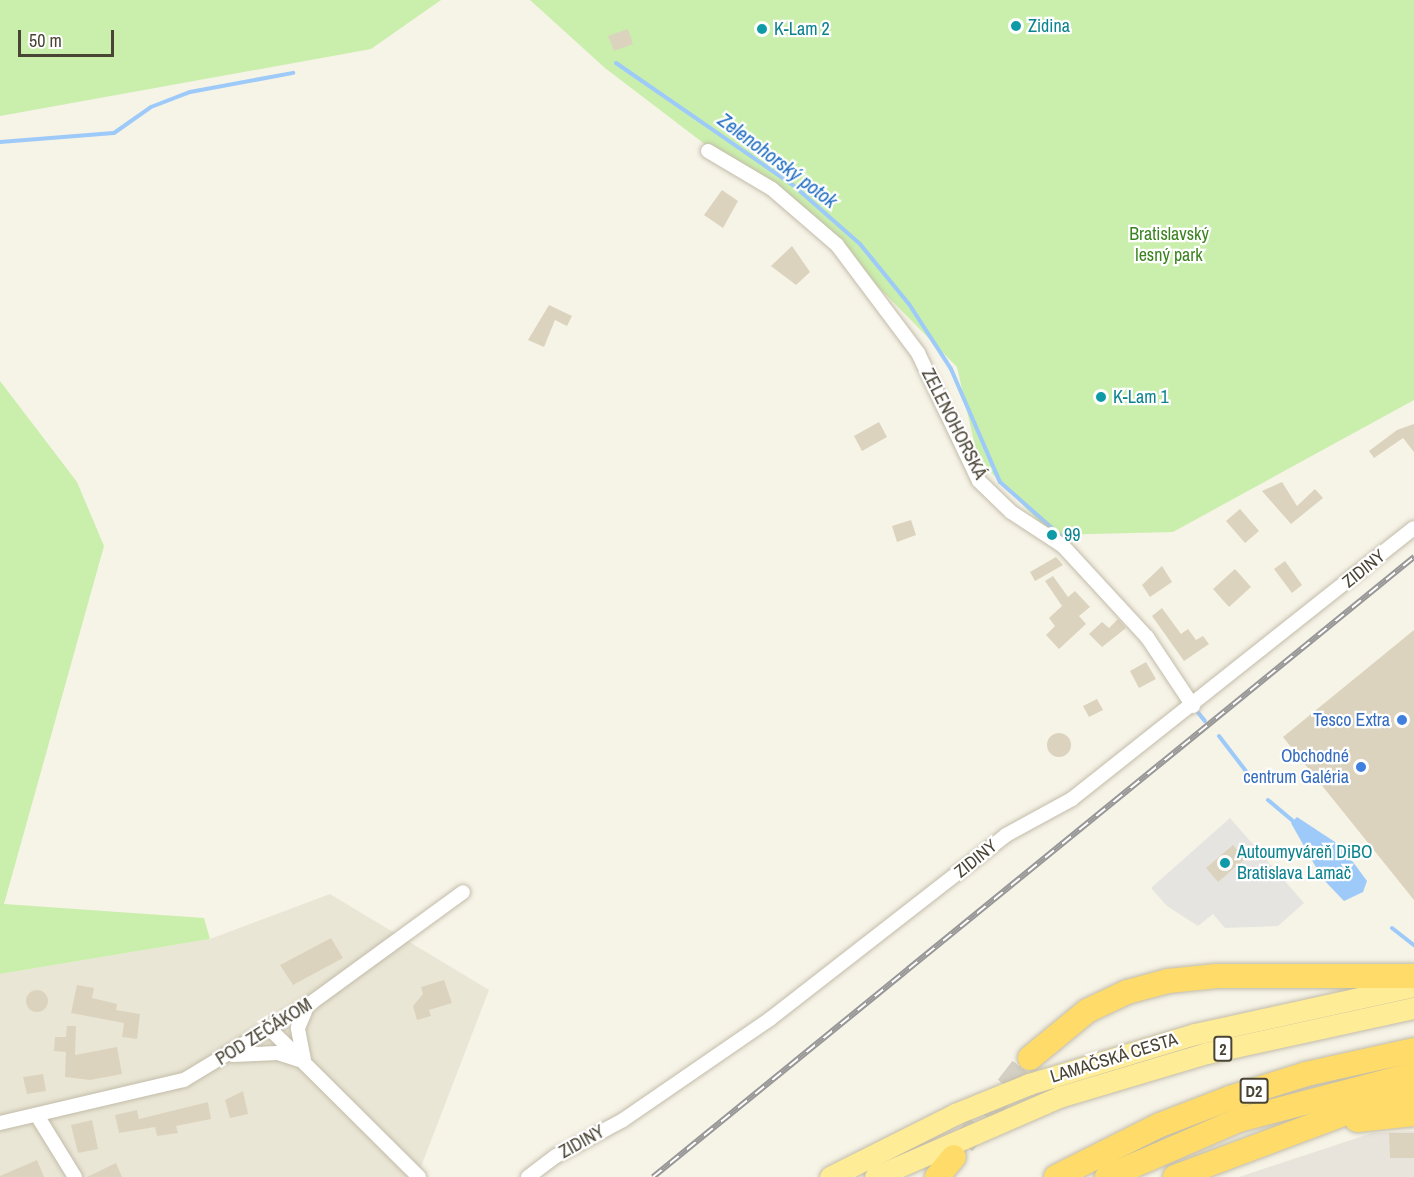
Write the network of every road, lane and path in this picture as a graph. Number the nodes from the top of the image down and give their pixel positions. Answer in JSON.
{"nodes":[{"id":1,"x":708,"y":151,"type":"dead end"},
{"id":2,"x":1414,"y":528,"type":"edge"},
{"id":3,"x":1193,"y":706,"type":"junction"},
{"id":4,"x":463,"y":892,"type":"dead end"},
{"id":5,"x":1414,"y":976,"type":"edge"},
{"id":6,"x":1414,"y":986,"type":"edge"},
{"id":7,"x":311,"y":1003,"type":"junction"},
{"id":8,"x":1414,"y":1008,"type":"edge"},
{"id":9,"x":270,"y":1029,"type":"junction"},
{"id":10,"x":1414,"y":1050,"type":"edge"},
{"id":11,"x":225,"y":1056,"type":"junction"},
{"id":12,"x":1030,"y":1058,"type":"tunnel mouth"},
{"id":13,"x":304,"y":1062,"type":"junction"},
{"id":14,"x":1414,"y":1074,"type":"edge"},
{"id":15,"x":1414,"y":1093,"type":"edge"},
{"id":16,"x":1414,"y":1114,"type":"edge"},
{"id":17,"x":38,"y":1117,"type":"junction"},
{"id":18,"x":0,"y":1123,"type":"edge"},
{"id":19,"x":1293,"y":1133,"type":"junction"},
{"id":20,"x":954,"y":1157,"type":"tunnel mouth"},
{"id":21,"x":75,"y":1177,"type":"edge"},
{"id":22,"x":420,"y":1177,"type":"edge"},
{"id":23,"x":528,"y":1177,"type":"edge"},
{"id":24,"x":830,"y":1177,"type":"edge"},
{"id":25,"x":875,"y":1177,"type":"edge"},
{"id":26,"x":937,"y":1177,"type":"edge"},
{"id":27,"x":1056,"y":1177,"type":"edge"},
{"id":28,"x":1107,"y":1177,"type":"edge"},
{"id":29,"x":1175,"y":1177,"type":"edge"}],
"edges":[{"from":1,"to":3,"type":"street","name":"ZELENOHORSKÁ"},
{"from":2,"to":3,"type":"street","name":"ZIDINY"},
{"from":3,"to":23,"type":"street","name":"ZIDINY"},
{"from":4,"to":7,"type":"street","name":"POD ZEČÁKOM"},
{"from":5,"to":12,"type":"highway"},
{"from":6,"to":24,"type":"main road","name":"LAMAČSKÁ CESTA","number":"2"},
{"from":7,"to":9,"type":"street","name":"POD ZEČÁKOM"},
{"from":7,"to":13,"type":"street"},
{"from":8,"to":25,"type":"main road","name":"LAMAČSKÁ CESTA","number":"2"},
{"from":9,"to":11,"type":"street","name":"POD ZEČÁKOM"},
{"from":9,"to":13,"type":"street"},
{"from":10,"to":27,"type":"highway","number":"D2"},
{"from":11,"to":13,"type":"street"},
{"from":11,"to":17,"type":"street","name":"POD ZEČÁKOM"},
{"from":13,"to":22,"type":"street"},
{"from":14,"to":28,"type":"highway","number":"D2"},
{"from":15,"to":19,"type":"highway"},
{"from":16,"to":19,"type":"highway"},
{"from":17,"to":18,"type":"street","name":"POD ZEČÁKOM"},
{"from":17,"to":21,"type":"street"},
{"from":19,"to":29,"type":"highway"},
{"from":20,"to":26,"type":"highway"}]}
